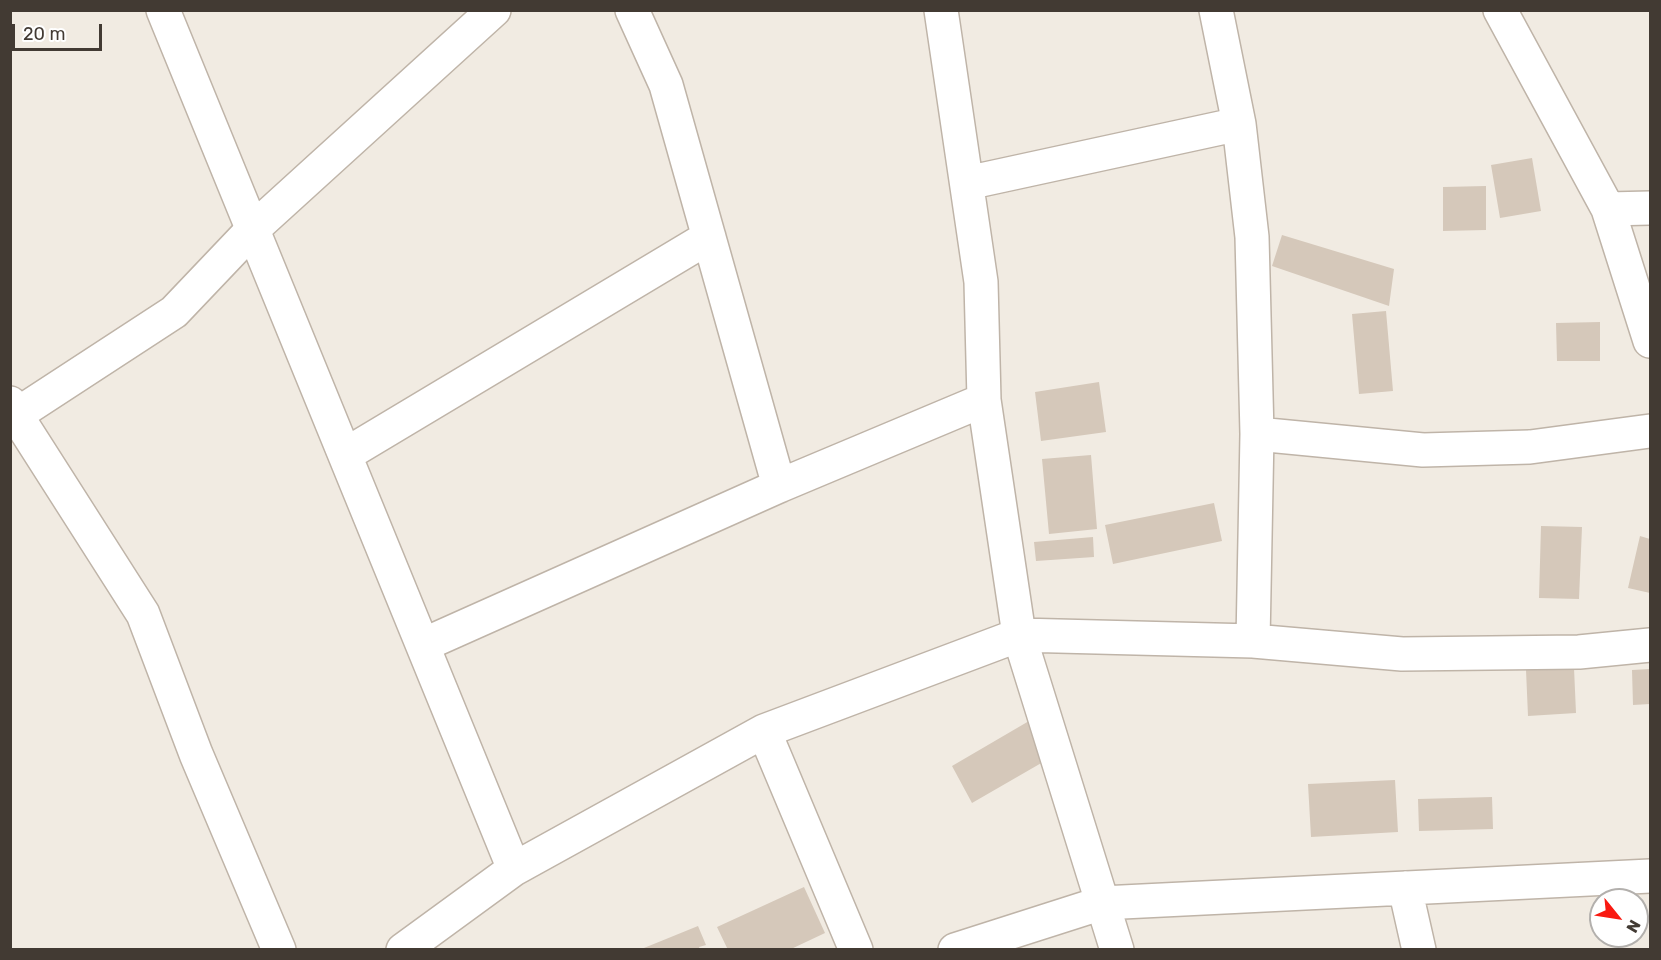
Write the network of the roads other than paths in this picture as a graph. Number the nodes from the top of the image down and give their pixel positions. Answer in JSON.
{"nodes":[{"id":1,"x":494,"y":10,"type":"edge"},
{"id":2,"x":632,"y":10,"type":"edge"},
{"id":3,"x":941,"y":10,"type":"edge"},
{"id":4,"x":1216,"y":10,"type":"edge"},
{"id":5,"x":1500,"y":10,"type":"edge"},
{"id":6,"x":164,"y":11,"type":"edge"},
{"id":7,"x":1239,"y":124,"type":"junction"},
{"id":8,"x":967,"y":183,"type":"junction"},
{"id":9,"x":1650,"y":208,"type":"edge"},
{"id":10,"x":1608,"y":209,"type":"junction"},
{"id":11,"x":252,"y":230,"type":"junction"},
{"id":12,"x":709,"y":237,"type":"junction"},
{"id":13,"x":1650,"y":341,"type":"edge"},
{"id":14,"x":984,"y":400,"type":"junction"},
{"id":15,"x":12,"y":412,"type":"edge"},
{"id":16,"x":1650,"y":431,"type":"edge"},
{"id":17,"x":1257,"y":434,"type":"junction"},
{"id":18,"x":345,"y":455,"type":"junction"},
{"id":19,"x":779,"y":486,"type":"junction"},
{"id":20,"x":1019,"y":635,"type":"junction"},
{"id":21,"x":1253,"y":641,"type":"junction"},
{"id":22,"x":423,"y":645,"type":"junction"},
{"id":23,"x":1650,"y":645,"type":"edge"},
{"id":24,"x":764,"y":731,"type":"junction"},
{"id":25,"x":514,"y":869,"type":"junction"},
{"id":26,"x":1650,"y":876,"type":"edge"},
{"id":27,"x":1406,"y":888,"type":"junction"},
{"id":28,"x":1102,"y":903,"type":"junction"},
{"id":29,"x":279,"y":950,"type":"edge"},
{"id":30,"x":403,"y":950,"type":"edge"},
{"id":31,"x":856,"y":950,"type":"edge"},
{"id":32,"x":955,"y":950,"type":"edge"},
{"id":33,"x":1117,"y":950,"type":"edge"},
{"id":34,"x":1419,"y":950,"type":"edge"}],
"edges":[{"from":1,"to":11,"type":"street"},
{"from":2,"to":12,"type":"street"},
{"from":3,"to":8,"type":"street"},
{"from":4,"to":7,"type":"street"},
{"from":5,"to":10,"type":"street"},
{"from":6,"to":11,"type":"street"},
{"from":7,"to":8,"type":"street"},
{"from":7,"to":17,"type":"street"},
{"from":8,"to":14,"type":"street"},
{"from":9,"to":10,"type":"street"},
{"from":10,"to":13,"type":"street"},
{"from":11,"to":15,"type":"street"},
{"from":11,"to":18,"type":"street"},
{"from":12,"to":18,"type":"street"},
{"from":12,"to":19,"type":"street"},
{"from":14,"to":19,"type":"street"},
{"from":14,"to":20,"type":"street"},
{"from":15,"to":29,"type":"street"},
{"from":16,"to":17,"type":"street"},
{"from":17,"to":21,"type":"street"},
{"from":18,"to":22,"type":"street"},
{"from":19,"to":22,"type":"street"},
{"from":20,"to":21,"type":"street"},
{"from":20,"to":24,"type":"street"},
{"from":20,"to":28,"type":"street"},
{"from":21,"to":23,"type":"street"},
{"from":22,"to":25,"type":"street"},
{"from":24,"to":25,"type":"street"},
{"from":24,"to":31,"type":"street"},
{"from":25,"to":30,"type":"street"},
{"from":26,"to":27,"type":"street"},
{"from":27,"to":28,"type":"street"},
{"from":27,"to":34,"type":"street"},
{"from":28,"to":32,"type":"street"},
{"from":28,"to":33,"type":"street"}]}
